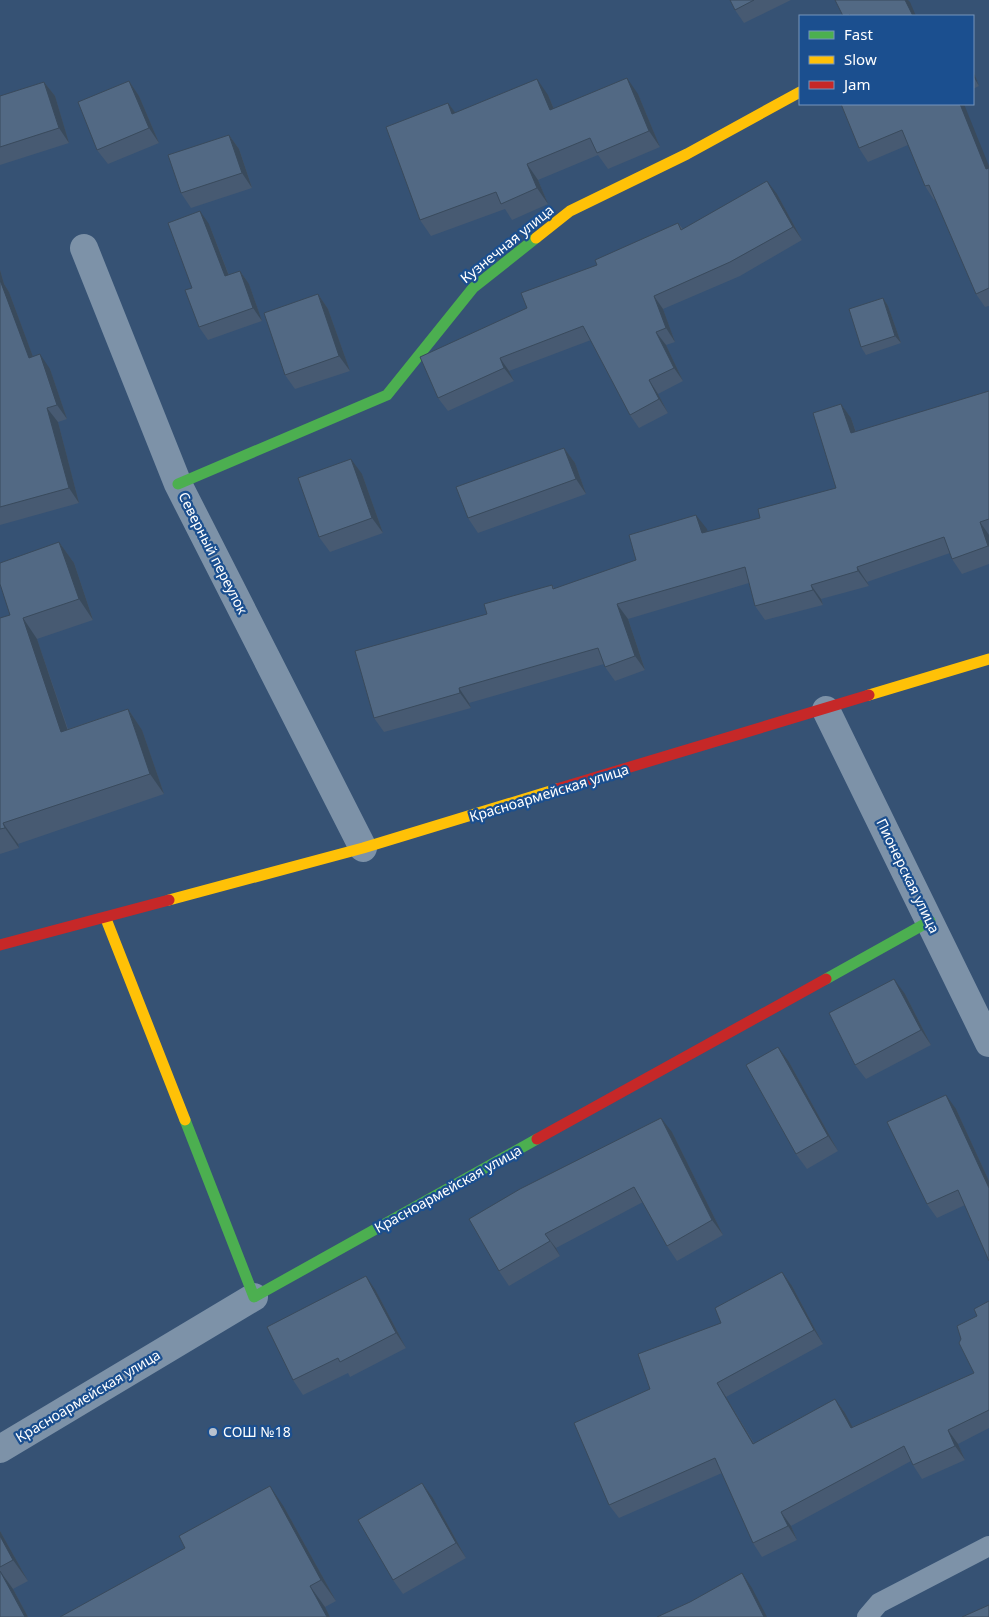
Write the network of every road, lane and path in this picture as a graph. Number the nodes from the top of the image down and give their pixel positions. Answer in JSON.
{"nodes":[{"id":1,"x":799,"y":93,"type":"edge"},
{"id":2,"x":84,"y":248,"type":"dead end"},
{"id":3,"x":178,"y":484,"type":"junction"},
{"id":4,"x":989,"y":659,"type":"edge"},
{"id":5,"x":826,"y":710,"type":"junction"},
{"id":6,"x":363,"y":848,"type":"junction"},
{"id":7,"x":106,"y":918,"type":"junction"},
{"id":8,"x":930,"y":920,"type":"junction"},
{"id":9,"x":0,"y":945,"type":"edge"},
{"id":10,"x":989,"y":1043,"type":"edge"},
{"id":11,"x":254,"y":1296,"type":"junction"},
{"id":12,"x":0,"y":1449,"type":"edge"},
{"id":13,"x":989,"y":1546,"type":"edge"},
{"id":14,"x":867,"y":1617,"type":"edge"}],
"edges":[{"from":1,"to":3,"type":"street","name":"Кузнечная улица"},
{"from":2,"to":3,"type":"street","name":"Северный переулок"},
{"from":3,"to":6,"type":"street","name":"Северный переулок"},
{"from":4,"to":5,"type":"street","name":"Красноармейская улица"},
{"from":5,"to":6,"type":"street","name":"Красноармейская улица"},
{"from":5,"to":8,"type":"street","name":"Пионерская улица"},
{"from":6,"to":7,"type":"street","name":"Красноармейская улица"},
{"from":7,"to":9,"type":"street","name":"Красноармейская улица"},
{"from":7,"to":11,"type":"street"},
{"from":8,"to":10,"type":"street","name":"Пионерская улица"},
{"from":8,"to":11,"type":"street","name":"Красноармейская улица"},
{"from":11,"to":12,"type":"street","name":"Красноармейская улица"},
{"from":13,"to":14,"type":"lane"}]}
